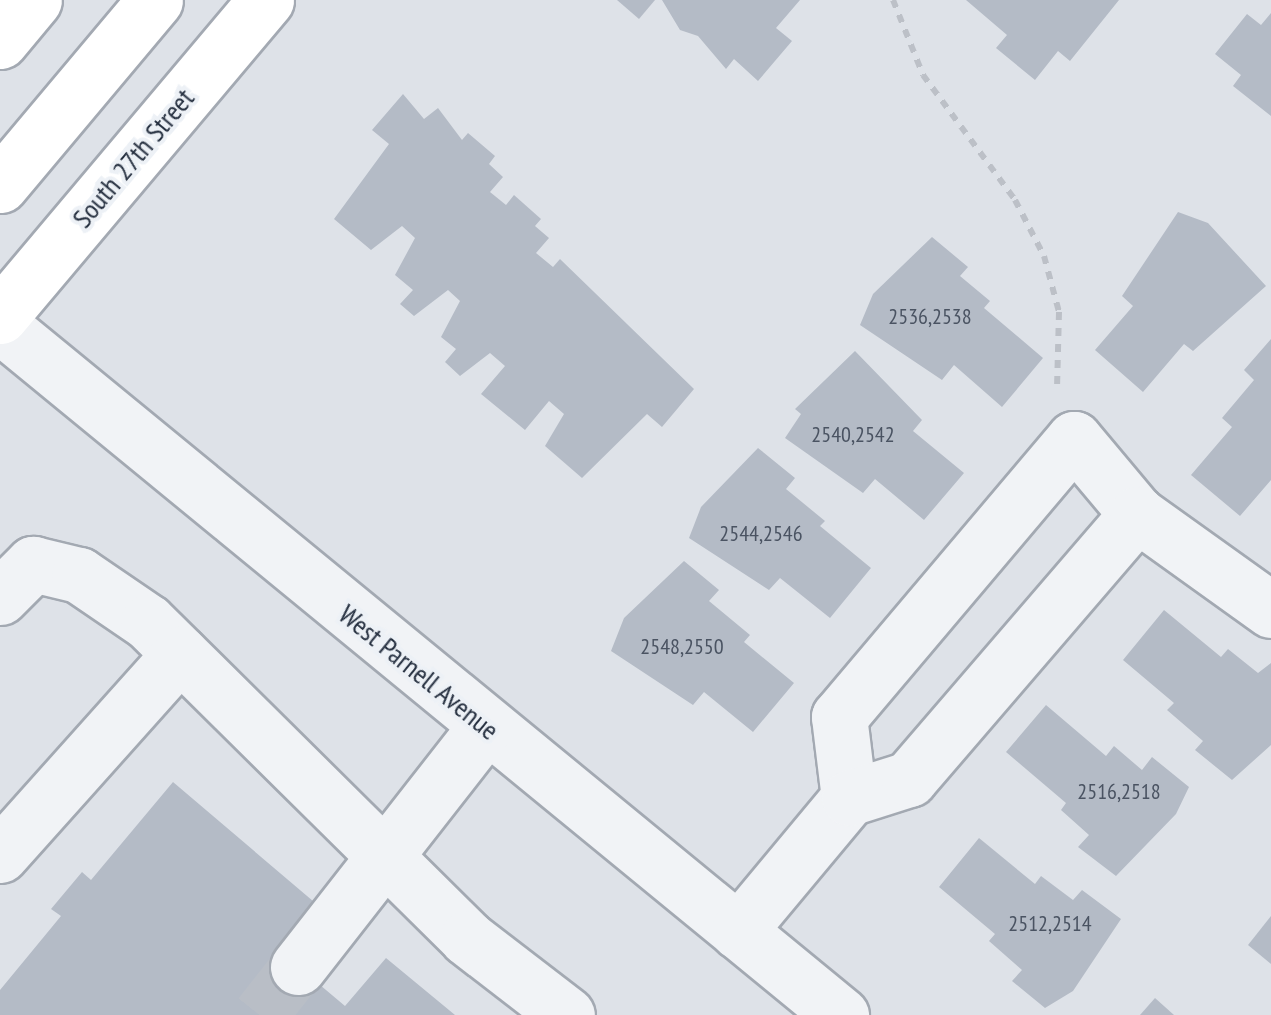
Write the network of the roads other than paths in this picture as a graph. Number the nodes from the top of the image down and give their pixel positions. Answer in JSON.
{"nodes":[{"id":1,"x":34,"y":0,"type":"edge"},
{"id":2,"x":156,"y":0,"type":"edge"},
{"id":3,"x":266,"y":0,"type":"edge"},
{"id":4,"x":0,"y":41,"type":"edge"},
{"id":5,"x":0,"y":185,"type":"edge"},
{"id":6,"x":0,"y":316,"type":"edge"},
{"id":7,"x":0,"y":325,"type":"edge"},
{"id":8,"x":1137,"y":514,"type":"junction"},
{"id":9,"x":0,"y":597,"type":"edge"},
{"id":10,"x":1271,"y":610,"type":"edge"},
{"id":11,"x":180,"y":654,"type":"junction"},
{"id":12,"x":486,"y":726,"type":"junction"},
{"id":13,"x":848,"y":798,"type":"junction"},
{"id":14,"x":383,"y":854,"type":"junction"},
{"id":15,"x":0,"y":855,"type":"edge"},
{"id":16,"x":738,"y":931,"type":"junction"},
{"id":17,"x":298,"y":968,"type":"tunnel mouth"},
{"id":18,"x":567,"y":1015,"type":"edge"},
{"id":19,"x":841,"y":1015,"type":"edge"}],
"edges":[{"from":1,"to":4,"type":"main road"},
{"from":2,"to":5,"type":"main road"},
{"from":3,"to":6,"type":"main road","name":"South 27th Street"},
{"from":7,"to":12,"type":"street","name":"West Parnell Avenue"},
{"from":8,"to":10,"type":"street"},
{"from":8,"to":13,"type":"street"},
{"from":8,"to":13,"type":"street"},
{"from":9,"to":11,"type":"street"},
{"from":11,"to":14,"type":"street"},
{"from":11,"to":15,"type":"street"},
{"from":12,"to":14,"type":"street"},
{"from":12,"to":16,"type":"street","name":"West Parnell Avenue"},
{"from":13,"to":16,"type":"street"},
{"from":14,"to":17,"type":"street"},
{"from":14,"to":18,"type":"street"},
{"from":16,"to":19,"type":"street","name":"West Parnell Avenue"}]}
